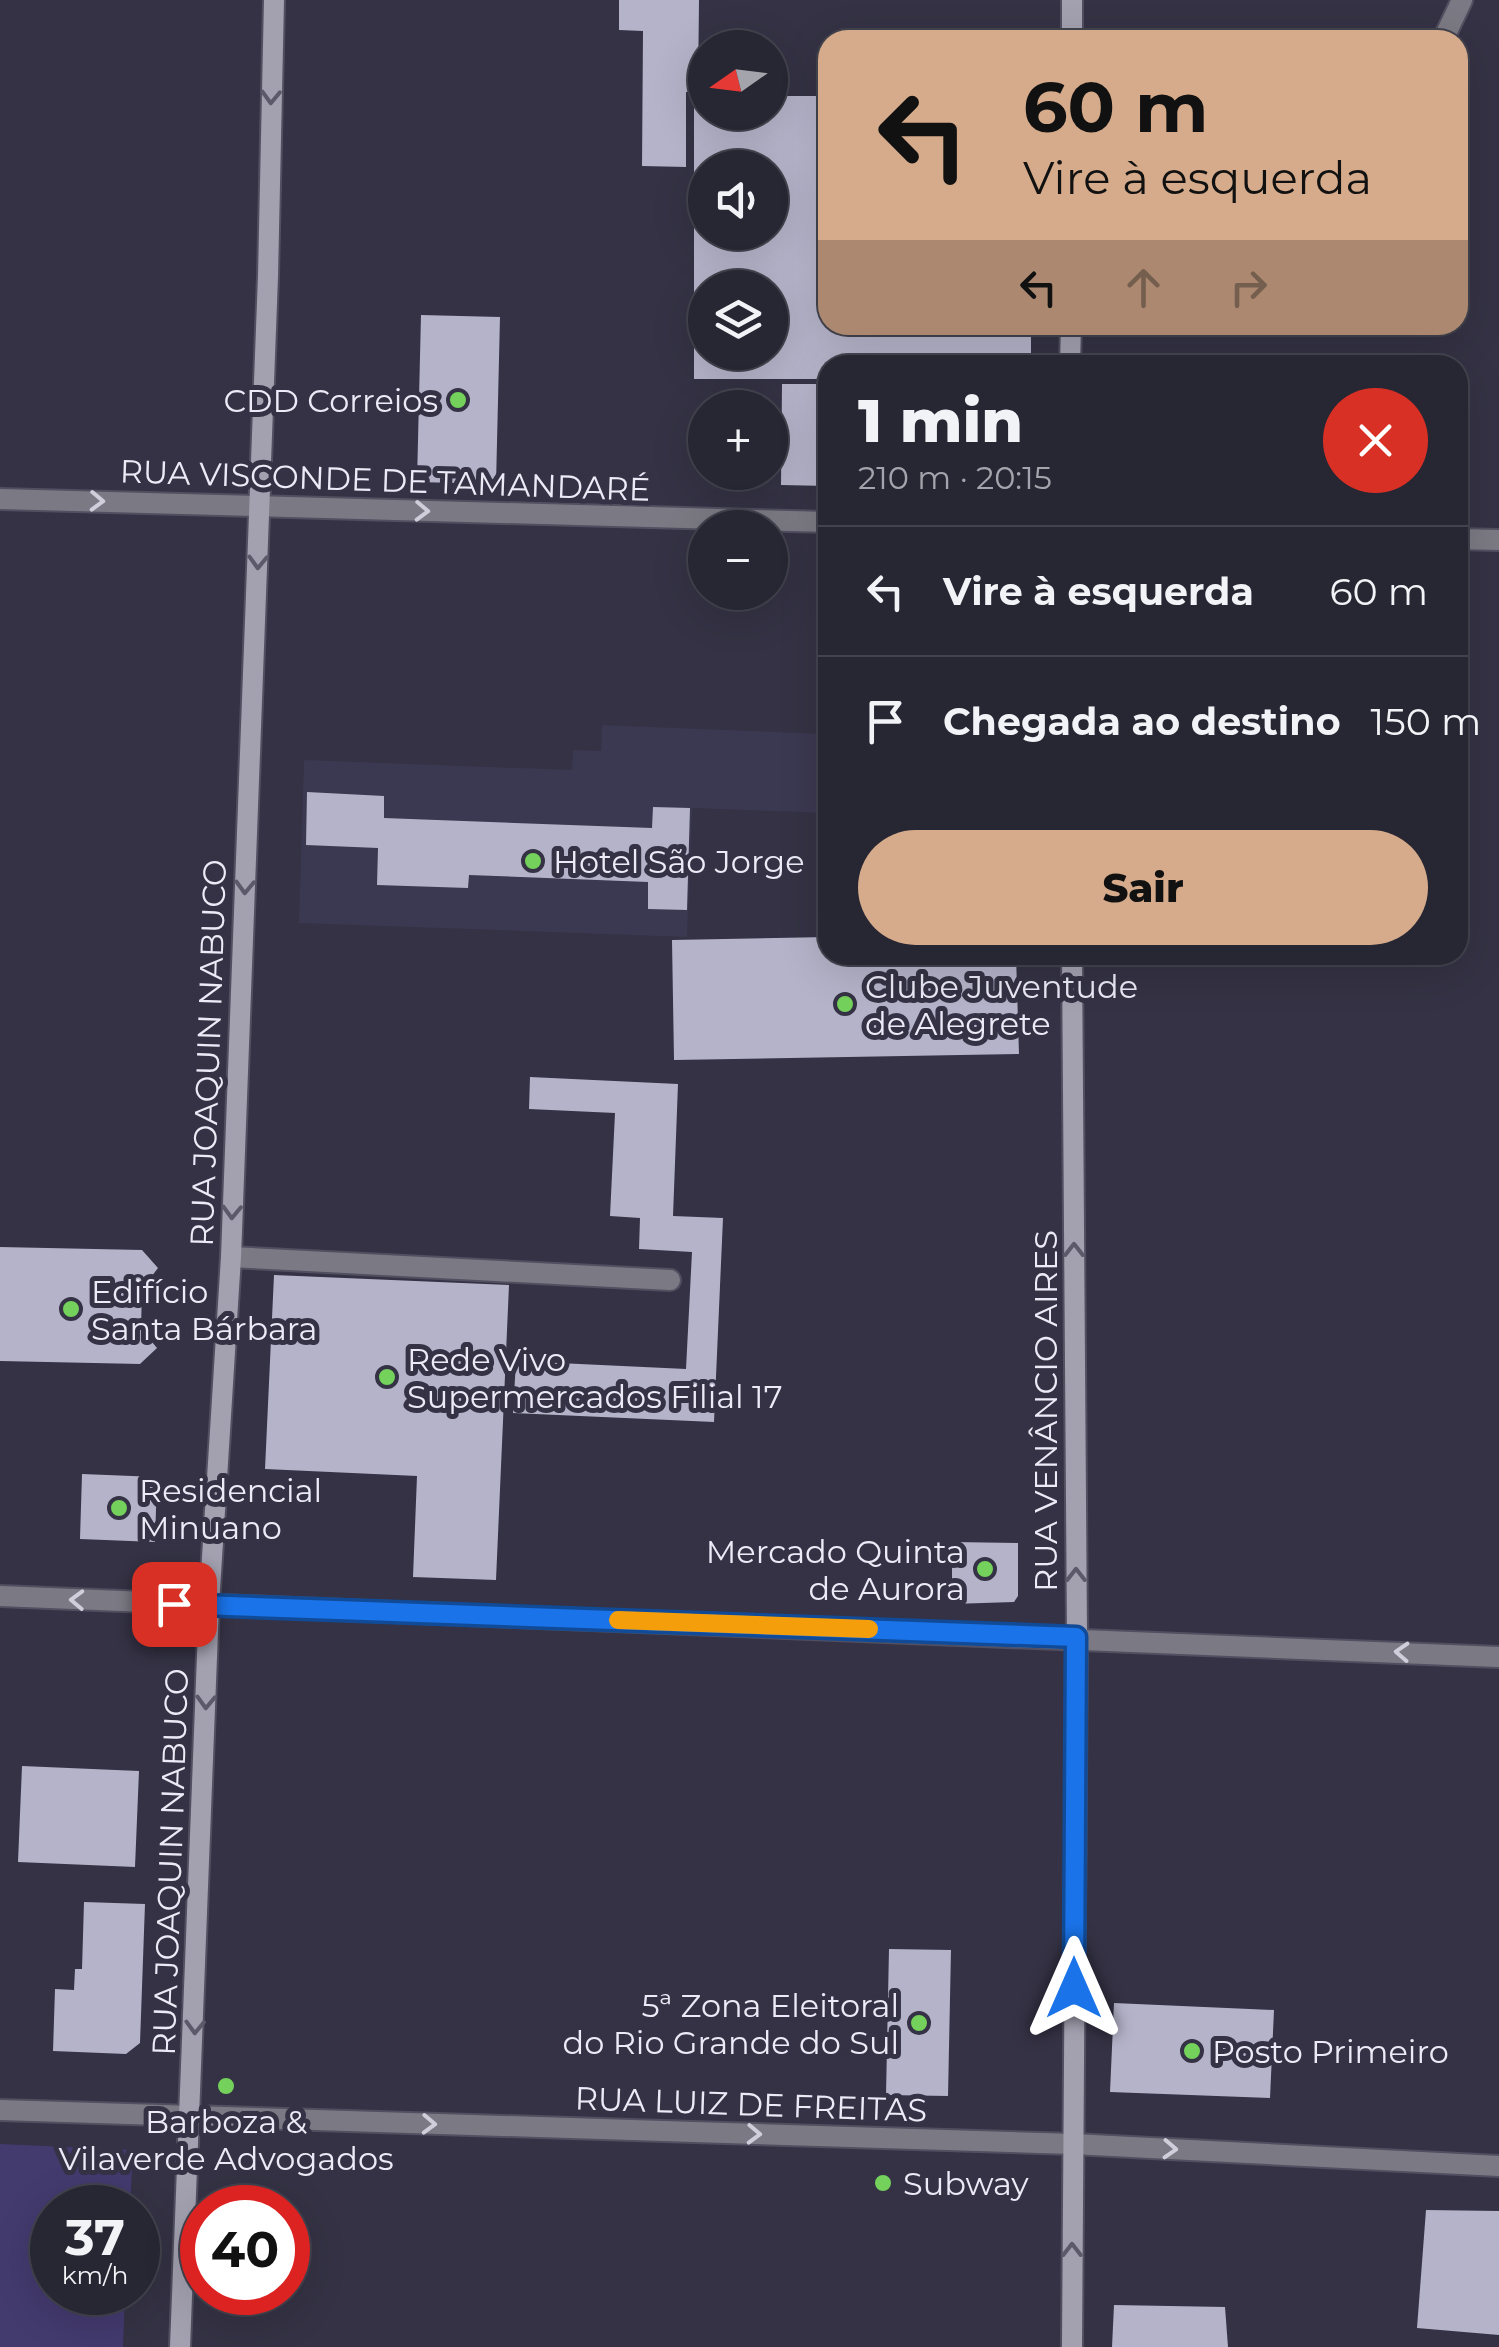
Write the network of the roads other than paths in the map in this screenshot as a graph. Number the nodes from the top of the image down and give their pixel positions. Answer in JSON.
{"nodes":[{"id":1,"x":274,"y":0,"type":"edge"},
{"id":2,"x":1072,"y":0,"type":"edge"},
{"id":3,"x":1462,"y":0,"type":"edge"},
{"id":4,"x":1072,"y":30,"type":"edge"},
{"id":5,"x":1448,"y":30,"type":"edge"},
{"id":6,"x":0,"y":499,"type":"edge"},
{"id":7,"x":260,"y":506,"type":"junction"},
{"id":8,"x":818,"y":522,"type":"edge"},
{"id":9,"x":1468,"y":539,"type":"edge"},
{"id":10,"x":1499,"y":540,"type":"edge"},
{"id":11,"x":1072,"y":965,"type":"edge"},
{"id":12,"x":231,"y":1256,"type":"junction"},
{"id":13,"x":670,"y":1280,"type":"dead end"},
{"id":14,"x":0,"y":1596,"type":"edge"},
{"id":15,"x":209,"y":1605,"type":"junction"},
{"id":16,"x":1076,"y":1637,"type":"junction"},
{"id":17,"x":1499,"y":1656,"type":"edge"},
{"id":18,"x":0,"y":2110,"type":"edge"},
{"id":19,"x":192,"y":2117,"type":"junction"},
{"id":20,"x":1073,"y":2144,"type":"junction"},
{"id":21,"x":1499,"y":2166,"type":"edge"},
{"id":22,"x":180,"y":2347,"type":"edge"},
{"id":23,"x":1072,"y":2347,"type":"edge"}],
"edges":[{"from":1,"to":7,"type":"street","name":"RUA JOAQUIN NABUCO","one_way":true},
{"from":2,"to":4,"type":"street"},
{"from":3,"to":5,"type":"street"},
{"from":6,"to":7,"type":"street","name":"RUA VISCONDE DE TAMANDARÉ","one_way":true},
{"from":7,"to":8,"type":"street","name":"RUA VISCONDE DE TAMANDARÉ","one_way":true},
{"from":7,"to":12,"type":"street","name":"RUA JOAQUIN NABUCO","one_way":true},
{"from":9,"to":10,"type":"street"},
{"from":16,"to":11,"type":"street","name":"RUA VENÂNCIO AIRES","one_way":true},
{"from":12,"to":13,"type":"street"},
{"from":12,"to":15,"type":"street","name":"RUA JOAQUIN NABUCO"},
{"from":15,"to":14,"type":"street","one_way":true},
{"from":15,"to":16,"type":"street"},
{"from":15,"to":19,"type":"street","name":"RUA JOAQUIN NABUCO","one_way":true},
{"from":17,"to":16,"type":"street","one_way":true},
{"from":16,"to":20,"type":"street","name":"RUA VENÂNCIO AIRES"},
{"from":18,"to":19,"type":"street","name":"RUA LUIZ DE FREITAS"},
{"from":19,"to":20,"type":"street","name":"RUA LUIZ DE FREITAS","one_way":true},
{"from":19,"to":22,"type":"street","name":"RUA JOAQUIN NABUCO"},
{"from":20,"to":21,"type":"street","name":"RUA LUIZ DE FREITAS","one_way":true},
{"from":23,"to":20,"type":"street","name":"RUA VENÂNCIO AIRES","one_way":true}]}
